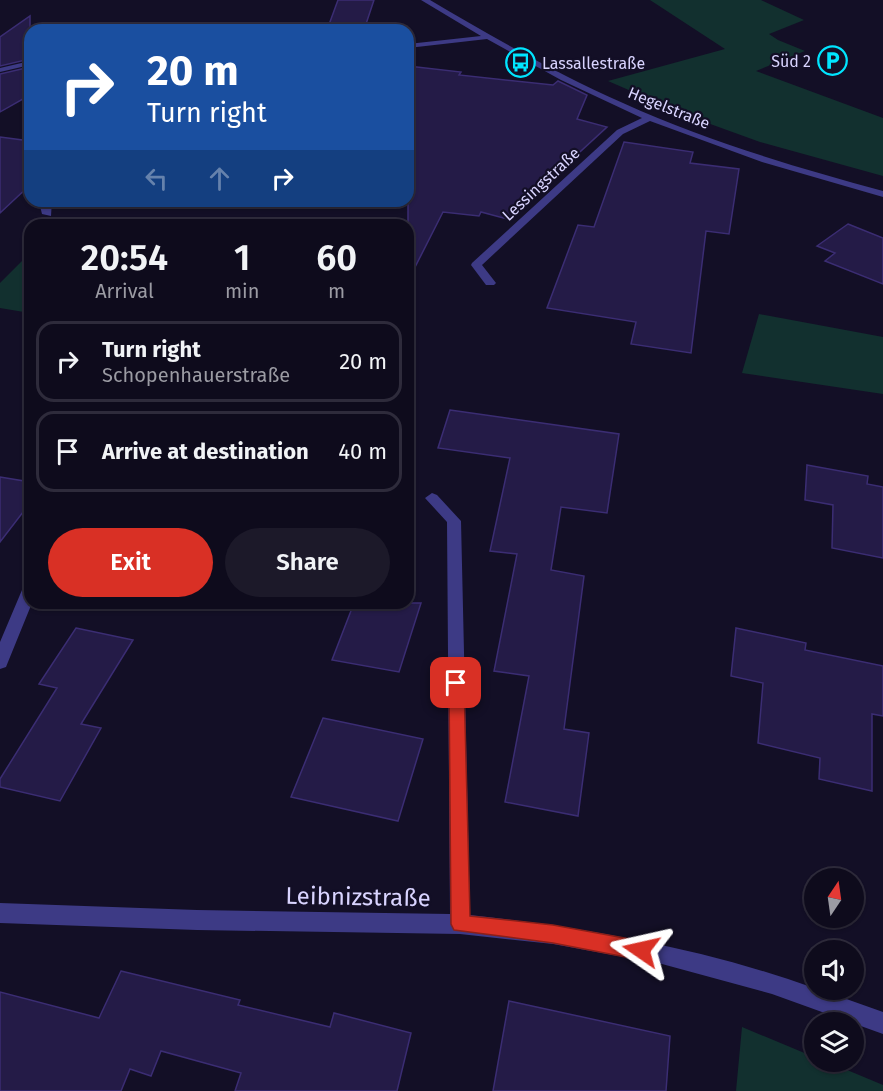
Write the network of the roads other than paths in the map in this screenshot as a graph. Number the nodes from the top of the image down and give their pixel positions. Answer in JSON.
{"nodes":[{"id":1,"x":425,"y":0,"type":"edge"},
{"id":2,"x":488,"y":37,"type":"junction"},
{"id":3,"x":414,"y":46,"type":"edge"},
{"id":4,"x":24,"y":64,"type":"edge"},
{"id":5,"x":0,"y":70,"type":"edge"},
{"id":6,"x":649,"y":118,"type":"junction"},
{"id":7,"x":883,"y":194,"type":"edge"},
{"id":8,"x":45,"y":207,"type":"edge"},
{"id":9,"x":47,"y":214,"type":"dead end"},
{"id":10,"x":489,"y":283,"type":"dead end"},
{"id":11,"x":432,"y":498,"type":"dead end"},
{"id":12,"x":24,"y":604,"type":"edge"},
{"id":13,"x":0,"y":662,"type":"edge"},
{"id":14,"x":0,"y":912,"type":"edge"},
{"id":15,"x":460,"y":924,"type":"junction"},
{"id":16,"x":883,"y":1023,"type":"edge"}],
"edges":[{"from":1,"to":2,"type":"street","name":"Hegelstraße"},
{"from":2,"to":3,"type":"street"},
{"from":2,"to":6,"type":"street","name":"Hegelstraße"},
{"from":4,"to":5,"type":"street"},
{"from":6,"to":7,"type":"street","name":"Hegelstraße"},
{"from":6,"to":10,"type":"street","name":"Lessingstraße"},
{"from":8,"to":9,"type":"street"},
{"from":11,"to":15,"type":"street"},
{"from":12,"to":13,"type":"street"},
{"from":14,"to":15,"type":"street","name":"Leibnizstraße"},
{"from":15,"to":16,"type":"street","name":"Leibnizstraße"}]}
